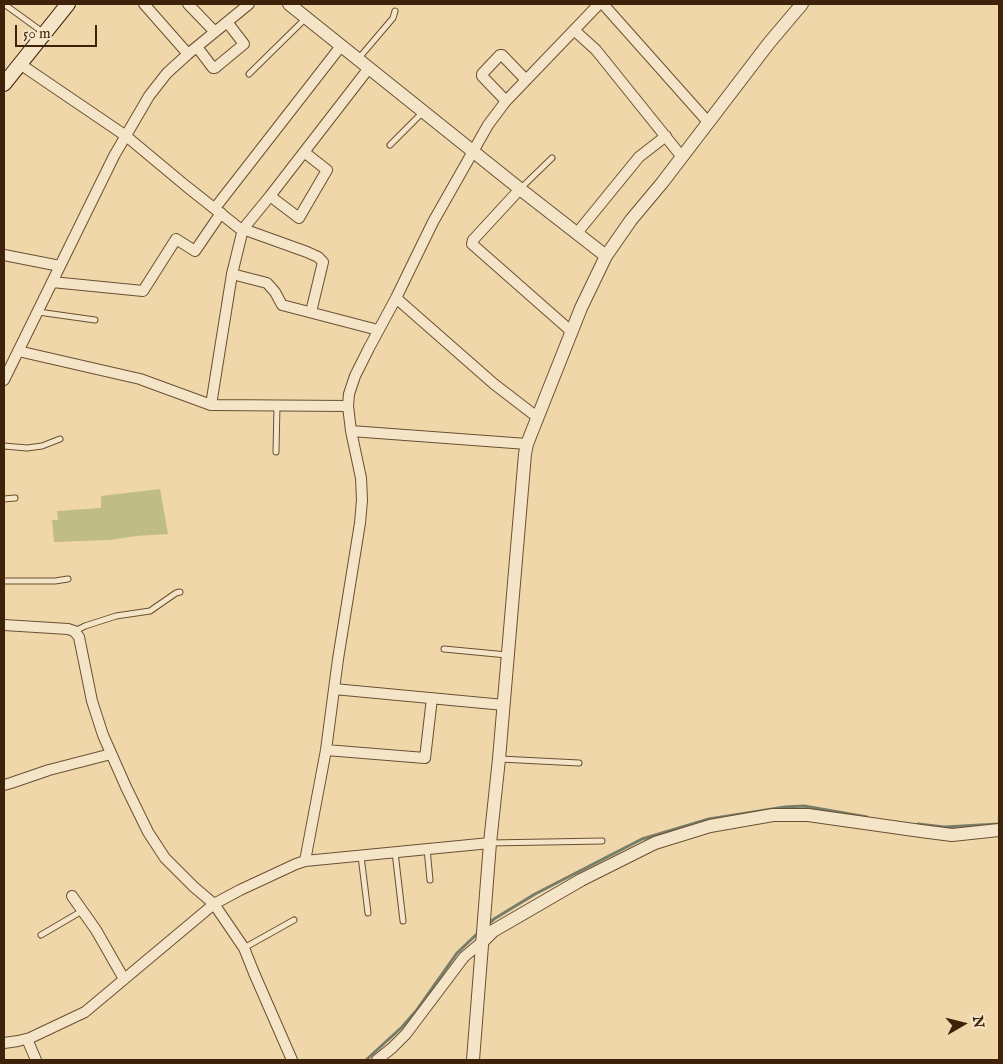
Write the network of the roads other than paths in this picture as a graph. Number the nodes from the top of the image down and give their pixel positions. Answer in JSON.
{"nodes":[{"id":1,"x":4,"y":4,"type":"edge"},
{"id":2,"x":68,"y":4,"type":"edge"},
{"id":3,"x":144,"y":4,"type":"edge"},
{"id":4,"x":188,"y":4,"type":"edge"},
{"id":5,"x":249,"y":4,"type":"edge"},
{"id":6,"x":289,"y":4,"type":"edge"},
{"id":7,"x":599,"y":4,"type":"edge"},
{"id":8,"x":603,"y":4,"type":"edge"},
{"id":9,"x":802,"y":4,"type":"edge"},
{"id":10,"x":395,"y":11,"type":"dead end"},
{"id":11,"x":306,"y":17,"type":"junction"},
{"id":12,"x":227,"y":22,"type":"junction"},
{"id":13,"x":574,"y":30,"type":"junction"},
{"id":14,"x":215,"y":32,"type":"junction"},
{"id":15,"x":44,"y":33,"type":"junction"},
{"id":16,"x":341,"y":46,"type":"junction"},
{"id":17,"x":197,"y":47,"type":"junction"},
{"id":18,"x":188,"y":54,"type":"junction"},
{"id":19,"x":358,"y":59,"type":"junction"},
{"id":20,"x":20,"y":64,"type":"junction"},
{"id":21,"x":369,"y":68,"type":"junction"},
{"id":22,"x":249,"y":74,"type":"dead end"},
{"id":23,"x":526,"y":80,"type":"junction"},
{"id":24,"x":4,"y":84,"type":"edge"},
{"id":25,"x":506,"y":101,"type":"junction"},
{"id":26,"x":423,"y":111,"type":"junction"},
{"id":27,"x":708,"y":122,"type":"junction"},
{"id":28,"x":126,"y":136,"type":"junction"},
{"id":29,"x":666,"y":136,"type":"junction"},
{"id":30,"x":390,"y":145,"type":"dead end"},
{"id":31,"x":473,"y":151,"type":"junction"},
{"id":32,"x":304,"y":152,"type":"junction"},
{"id":33,"x":682,"y":157,"type":"junction"},
{"id":34,"x":552,"y":158,"type":"dead end"},
{"id":35,"x":520,"y":189,"type":"junction"},
{"id":36,"x":270,"y":196,"type":"junction"},
{"id":37,"x":218,"y":210,"type":"junction"},
{"id":38,"x":243,"y":229,"type":"junction"},
{"id":39,"x":577,"y":233,"type":"junction"},
{"id":40,"x":4,"y":255,"type":"edge"},
{"id":41,"x":606,"y":256,"type":"junction"},
{"id":42,"x":60,"y":266,"type":"junction"},
{"id":43,"x":232,"y":274,"type":"junction"},
{"id":44,"x":52,"y":282,"type":"junction"},
{"id":45,"x":396,"y":298,"type":"junction"},
{"id":46,"x":38,"y":312,"type":"junction"},
{"id":47,"x":311,"y":312,"type":"junction"},
{"id":48,"x":94,"y":320,"type":"dead end"},
{"id":49,"x":378,"y":330,"type":"junction"},
{"id":50,"x":572,"y":332,"type":"junction"},
{"id":51,"x":18,"y":351,"type":"junction"},
{"id":52,"x":4,"y":380,"type":"edge"},
{"id":53,"x":211,"y":405,"type":"junction"},
{"id":54,"x":277,"y":405,"type":"junction"},
{"id":55,"x":348,"y":406,"type":"junction"},
{"id":56,"x":537,"y":417,"type":"junction"},
{"id":57,"x":350,"y":431,"type":"junction"},
{"id":58,"x":60,"y":439,"type":"dead end"},
{"id":59,"x":527,"y":444,"type":"junction"},
{"id":60,"x":4,"y":446,"type":"edge"},
{"id":61,"x":276,"y":452,"type":"dead end"},
{"id":62,"x":15,"y":498,"type":"dead end"},
{"id":63,"x":4,"y":499,"type":"edge"},
{"id":64,"x":68,"y":579,"type":"dead end"},
{"id":65,"x":4,"y":581,"type":"edge"},
{"id":66,"x":180,"y":592,"type":"dead end"},
{"id":67,"x":4,"y":625,"type":"edge"},
{"id":68,"x":74,"y":632,"type":"junction"},
{"id":69,"x":444,"y":649,"type":"dead end"},
{"id":70,"x":508,"y":655,"type":"junction"},
{"id":71,"x":334,"y":689,"type":"junction"},
{"id":72,"x":432,"y":698,"type":"junction"},
{"id":73,"x":504,"y":705,"type":"junction"},
{"id":74,"x":326,"y":750,"type":"junction"},
{"id":75,"x":111,"y":754,"type":"junction"},
{"id":76,"x":499,"y":759,"type":"junction"},
{"id":77,"x":579,"y":763,"type":"dead end"},
{"id":78,"x":4,"y":785,"type":"edge"},
{"id":79,"x":999,"y":830,"type":"edge"},
{"id":80,"x":602,"y":840,"type":"dead end"},
{"id":81,"x":490,"y":843,"type":"junction"},
{"id":82,"x":427,"y":849,"type":"junction"},
{"id":83,"x":395,"y":852,"type":"junction"},
{"id":84,"x":361,"y":856,"type":"junction"},
{"id":85,"x":305,"y":861,"type":"junction"},
{"id":86,"x":430,"y":880,"type":"dead end"},
{"id":87,"x":72,"y":896,"type":"dead end"},
{"id":88,"x":214,"y":904,"type":"junction"},
{"id":89,"x":83,"y":910,"type":"junction"},
{"id":90,"x":368,"y":913,"type":"dead end"},
{"id":91,"x":294,"y":920,"type":"dead end"},
{"id":92,"x":403,"y":920,"type":"dead end"},
{"id":93,"x":483,"y":932,"type":"junction"},
{"id":94,"x":41,"y":934,"type":"dead end"},
{"id":95,"x":244,"y":948,"type":"junction"},
{"id":96,"x":124,"y":979,"type":"junction"},
{"id":97,"x":26,"y":1039,"type":"junction"},
{"id":98,"x":4,"y":1043,"type":"edge"},
{"id":99,"x":36,"y":1060,"type":"edge"},
{"id":100,"x":292,"y":1060,"type":"edge"},
{"id":101,"x":377,"y":1060,"type":"edge"},
{"id":102,"x":473,"y":1060,"type":"edge"}],
"edges":[{"from":1,"to":15,"type":"lane"},
{"from":2,"to":15,"type":"main road"},
{"from":3,"to":18,"type":"street"},
{"from":4,"to":14,"type":"street"},
{"from":5,"to":12,"type":"street"},
{"from":6,"to":11,"type":"street"},
{"from":7,"to":13,"type":"street"},
{"from":8,"to":27,"type":"street"},
{"from":9,"to":27,"type":"street"},
{"from":10,"to":19,"type":"lane"},
{"from":11,"to":16,"type":"street"},
{"from":11,"to":22,"type":"lane"},
{"from":12,"to":14,"type":"street"},
{"from":12,"to":17,"type":"street"},
{"from":13,"to":23,"type":"street"},
{"from":13,"to":29,"type":"street"},
{"from":14,"to":17,"type":"street"},
{"from":15,"to":20,"type":"main road"},
{"from":16,"to":19,"type":"street"},
{"from":16,"to":37,"type":"street"},
{"from":17,"to":18,"type":"street"},
{"from":18,"to":28,"type":"street"},
{"from":19,"to":21,"type":"street"},
{"from":20,"to":24,"type":"main road"},
{"from":20,"to":28,"type":"street"},
{"from":21,"to":26,"type":"street"},
{"from":21,"to":32,"type":"street"},
{"from":23,"to":25,"type":"street"},
{"from":23,"to":25,"type":"street"},
{"from":25,"to":31,"type":"street"},
{"from":26,"to":30,"type":"lane"},
{"from":26,"to":31,"type":"street"},
{"from":27,"to":33,"type":"street"},
{"from":28,"to":37,"type":"street"},
{"from":28,"to":42,"type":"street"},
{"from":29,"to":33,"type":"street"},
{"from":29,"to":39,"type":"street"},
{"from":31,"to":35,"type":"street"},
{"from":31,"to":45,"type":"street"},
{"from":32,"to":36,"type":"street"},
{"from":32,"to":36,"type":"street"},
{"from":33,"to":41,"type":"street"},
{"from":34,"to":35,"type":"lane"},
{"from":35,"to":39,"type":"street"},
{"from":35,"to":50,"type":"street"},
{"from":36,"to":38,"type":"street"},
{"from":37,"to":38,"type":"street"},
{"from":37,"to":44,"type":"street"},
{"from":38,"to":43,"type":"street"},
{"from":38,"to":47,"type":"street"},
{"from":39,"to":41,"type":"street"},
{"from":40,"to":42,"type":"street"},
{"from":41,"to":50,"type":"street"},
{"from":42,"to":44,"type":"street"},
{"from":43,"to":47,"type":"street"},
{"from":43,"to":53,"type":"street"},
{"from":44,"to":46,"type":"street"},
{"from":45,"to":49,"type":"street"},
{"from":45,"to":56,"type":"street"},
{"from":46,"to":48,"type":"lane"},
{"from":46,"to":51,"type":"street"},
{"from":47,"to":49,"type":"street"},
{"from":49,"to":55,"type":"street"},
{"from":50,"to":56,"type":"street"},
{"from":51,"to":52,"type":"street"},
{"from":51,"to":53,"type":"street"},
{"from":53,"to":54,"type":"street"},
{"from":54,"to":55,"type":"street"},
{"from":54,"to":61,"type":"lane"},
{"from":55,"to":57,"type":"street"},
{"from":56,"to":59,"type":"street"},
{"from":57,"to":59,"type":"street"},
{"from":57,"to":71,"type":"street"},
{"from":58,"to":60,"type":"lane"},
{"from":59,"to":70,"type":"street"},
{"from":62,"to":63,"type":"lane"},
{"from":64,"to":65,"type":"lane"},
{"from":66,"to":68,"type":"lane"},
{"from":67,"to":68,"type":"street"},
{"from":68,"to":75,"type":"street"},
{"from":69,"to":70,"type":"lane"},
{"from":70,"to":73,"type":"street"},
{"from":71,"to":72,"type":"street"},
{"from":71,"to":74,"type":"street"},
{"from":72,"to":73,"type":"street"},
{"from":72,"to":74,"type":"street"},
{"from":73,"to":76,"type":"street"},
{"from":74,"to":85,"type":"street"},
{"from":75,"to":78,"type":"street"},
{"from":75,"to":88,"type":"street"},
{"from":76,"to":77,"type":"lane"},
{"from":76,"to":81,"type":"street"},
{"from":79,"to":93,"type":"street"},
{"from":80,"to":81,"type":"lane"},
{"from":81,"to":82,"type":"street"},
{"from":81,"to":93,"type":"street"},
{"from":82,"to":83,"type":"street"},
{"from":82,"to":86,"type":"lane"},
{"from":83,"to":84,"type":"street"},
{"from":83,"to":92,"type":"lane"},
{"from":84,"to":85,"type":"street"},
{"from":84,"to":90,"type":"lane"},
{"from":85,"to":88,"type":"street"},
{"from":87,"to":89,"type":"street"},
{"from":88,"to":95,"type":"street"},
{"from":88,"to":96,"type":"street"},
{"from":89,"to":94,"type":"lane"},
{"from":89,"to":96,"type":"street"},
{"from":91,"to":95,"type":"lane"},
{"from":93,"to":101,"type":"street"},
{"from":93,"to":102,"type":"street"},
{"from":95,"to":100,"type":"street"},
{"from":96,"to":97,"type":"street"},
{"from":97,"to":98,"type":"street"},
{"from":97,"to":99,"type":"street"}]}
